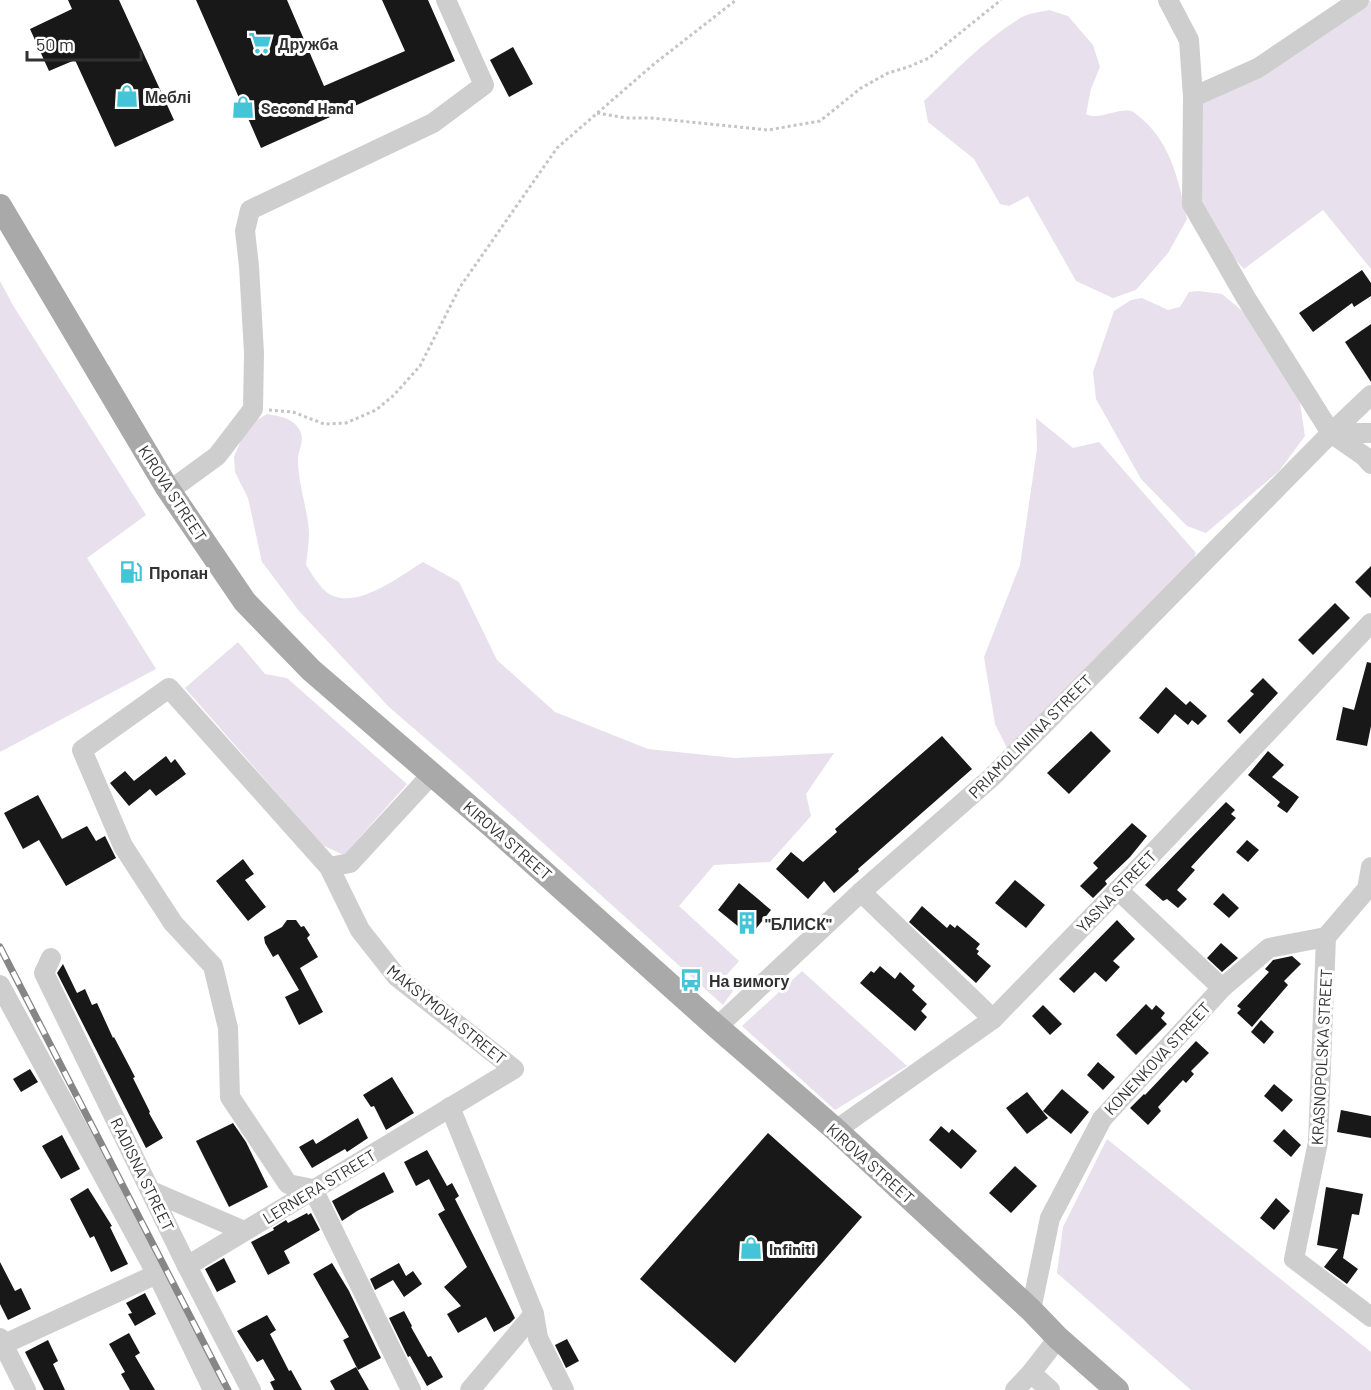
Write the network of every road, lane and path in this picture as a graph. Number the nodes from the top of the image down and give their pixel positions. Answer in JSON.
{"nodes":[{"id":1,"x":446,"y":0,"type":"edge"},
{"id":2,"x":736,"y":0,"type":"edge"},
{"id":3,"x":1001,"y":0,"type":"edge"},
{"id":4,"x":1168,"y":0,"type":"edge"},
{"id":5,"x":1359,"y":0,"type":"edge"},
{"id":6,"x":1193,"y":97,"type":"junction"},
{"id":7,"x":597,"y":114,"type":"junction"},
{"id":8,"x":0,"y":206,"type":"edge"},
{"id":9,"x":1371,"y":395,"type":"edge"},
{"id":10,"x":253,"y":409,"type":"junction"},
{"id":11,"x":1331,"y":433,"type":"junction"},
{"id":12,"x":1371,"y":434,"type":"edge"},
{"id":13,"x":1371,"y":464,"type":"edge"},
{"id":14,"x":169,"y":490,"type":"junction"},
{"id":15,"x":1371,"y":623,"type":"edge"},
{"id":16,"x":432,"y":774,"type":"junction"},
{"id":17,"x":329,"y":867,"type":"junction"},
{"id":18,"x":1371,"y":867,"type":"edge"},
{"id":19,"x":1118,"y":890,"type":"junction"},
{"id":20,"x":861,"y":892,"type":"junction"},
{"id":21,"x":1326,"y":937,"type":"junction"},
{"id":22,"x":51,"y":958,"type":"dead end"},
{"id":23,"x":0,"y":985,"type":"edge"},
{"id":24,"x":1222,"y":988,"type":"junction"},
{"id":25,"x":993,"y":1019,"type":"junction"},
{"id":26,"x":717,"y":1028,"type":"junction"},
{"id":27,"x":450,"y":1107,"type":"junction"},
{"id":28,"x":836,"y":1130,"type":"junction"},
{"id":29,"x":313,"y":1189,"type":"junction"},
{"id":30,"x":151,"y":1191,"type":"junction"},
{"id":31,"x":244,"y":1231,"type":"junction"},
{"id":32,"x":187,"y":1266,"type":"junction"},
{"id":33,"x":159,"y":1278,"type":"junction"},
{"id":34,"x":1031,"y":1310,"type":"junction"},
{"id":35,"x":534,"y":1314,"type":"junction"},
{"id":36,"x":1371,"y":1317,"type":"edge"},
{"id":37,"x":1058,"y":1338,"type":"junction"},
{"id":38,"x":1,"y":1343,"type":"edge"},
{"id":39,"x":1031,"y":1373,"type":"junction"},
{"id":40,"x":26,"y":1390,"type":"edge"},
{"id":41,"x":213,"y":1390,"type":"edge"},
{"id":42,"x":251,"y":1390,"type":"edge"},
{"id":43,"x":411,"y":1390,"type":"edge"},
{"id":44,"x":470,"y":1390,"type":"edge"},
{"id":45,"x":564,"y":1390,"type":"edge"},
{"id":46,"x":1016,"y":1390,"type":"edge"},
{"id":47,"x":1050,"y":1390,"type":"edge"},
{"id":48,"x":1117,"y":1390,"type":"edge"}],
"edges":[{"from":1,"to":10,"type":"street"},
{"from":2,"to":7,"type":"path"},
{"from":3,"to":7,"type":"path"},
{"from":4,"to":6,"type":"street"},
{"from":5,"to":6,"type":"street"},
{"from":6,"to":11,"type":"street"},
{"from":7,"to":10,"type":"path"},
{"from":8,"to":14,"type":"main road","name":"KIROVA STREET"},
{"from":9,"to":11,"type":"street","name":"PRIAMOLINIINA STREET"},
{"from":10,"to":14,"type":"street"},
{"from":11,"to":12,"type":"street"},
{"from":11,"to":13,"type":"street"},
{"from":11,"to":20,"type":"street","name":"PRIAMOLINIINA STREET"},
{"from":14,"to":16,"type":"main road","name":"KIROVA STREET"},
{"from":15,"to":19,"type":"street","name":"YASNA STREET"},
{"from":16,"to":17,"type":"street"},
{"from":16,"to":26,"type":"main road","name":"KIROVA STREET"},
{"from":17,"to":27,"type":"street","name":"MAKSYMOVA STREET"},
{"from":17,"to":29,"type":"street","name":"MAKSYMOVA STREET"},
{"from":18,"to":21,"type":"street"},
{"from":19,"to":24,"type":"street"},
{"from":19,"to":25,"type":"street","name":"YASNA STREET"},
{"from":20,"to":25,"type":"street"},
{"from":20,"to":26,"type":"street","name":"PRIAMOLINIINA STREET"},
{"from":21,"to":24,"type":"street","name":"KONENKOVA STREET"},
{"from":21,"to":36,"type":"street","name":"KRASNOPOLSKA STREET"},
{"from":22,"to":30,"type":"street","name":"RADISNA STREET"},
{"from":23,"to":33,"type":"street","name":"RADISNA STREET"},
{"from":24,"to":34,"type":"street","name":"KONENKOVA STREET"},
{"from":25,"to":28,"type":"street","name":"YASNA STREET"},
{"from":26,"to":28,"type":"main road","name":"KIROVA STREET"},
{"from":27,"to":29,"type":"street","name":"LERNERA STREET"},
{"from":27,"to":35,"type":"street"},
{"from":28,"to":34,"type":"main road","name":"KIROVA STREET"},
{"from":29,"to":31,"type":"street","name":"LERNERA STREET"},
{"from":29,"to":43,"type":"street"},
{"from":30,"to":31,"type":"street"},
{"from":30,"to":32,"type":"street","name":"RADISNA STREET"},
{"from":31,"to":32,"type":"street","name":"LERNERA STREET"},
{"from":32,"to":42,"type":"street","name":"RADISNA STREET"},
{"from":33,"to":38,"type":"street"},
{"from":33,"to":41,"type":"street","name":"RADISNA STREET"},
{"from":34,"to":37,"type":"main road","name":"KIROVA STREET"},
{"from":35,"to":44,"type":"street"},
{"from":35,"to":45,"type":"street"},
{"from":37,"to":39,"type":"street"},
{"from":37,"to":48,"type":"main road","name":"KIROVA STREET"},
{"from":38,"to":40,"type":"street"},
{"from":39,"to":46,"type":"street"},
{"from":39,"to":47,"type":"street"}]}
